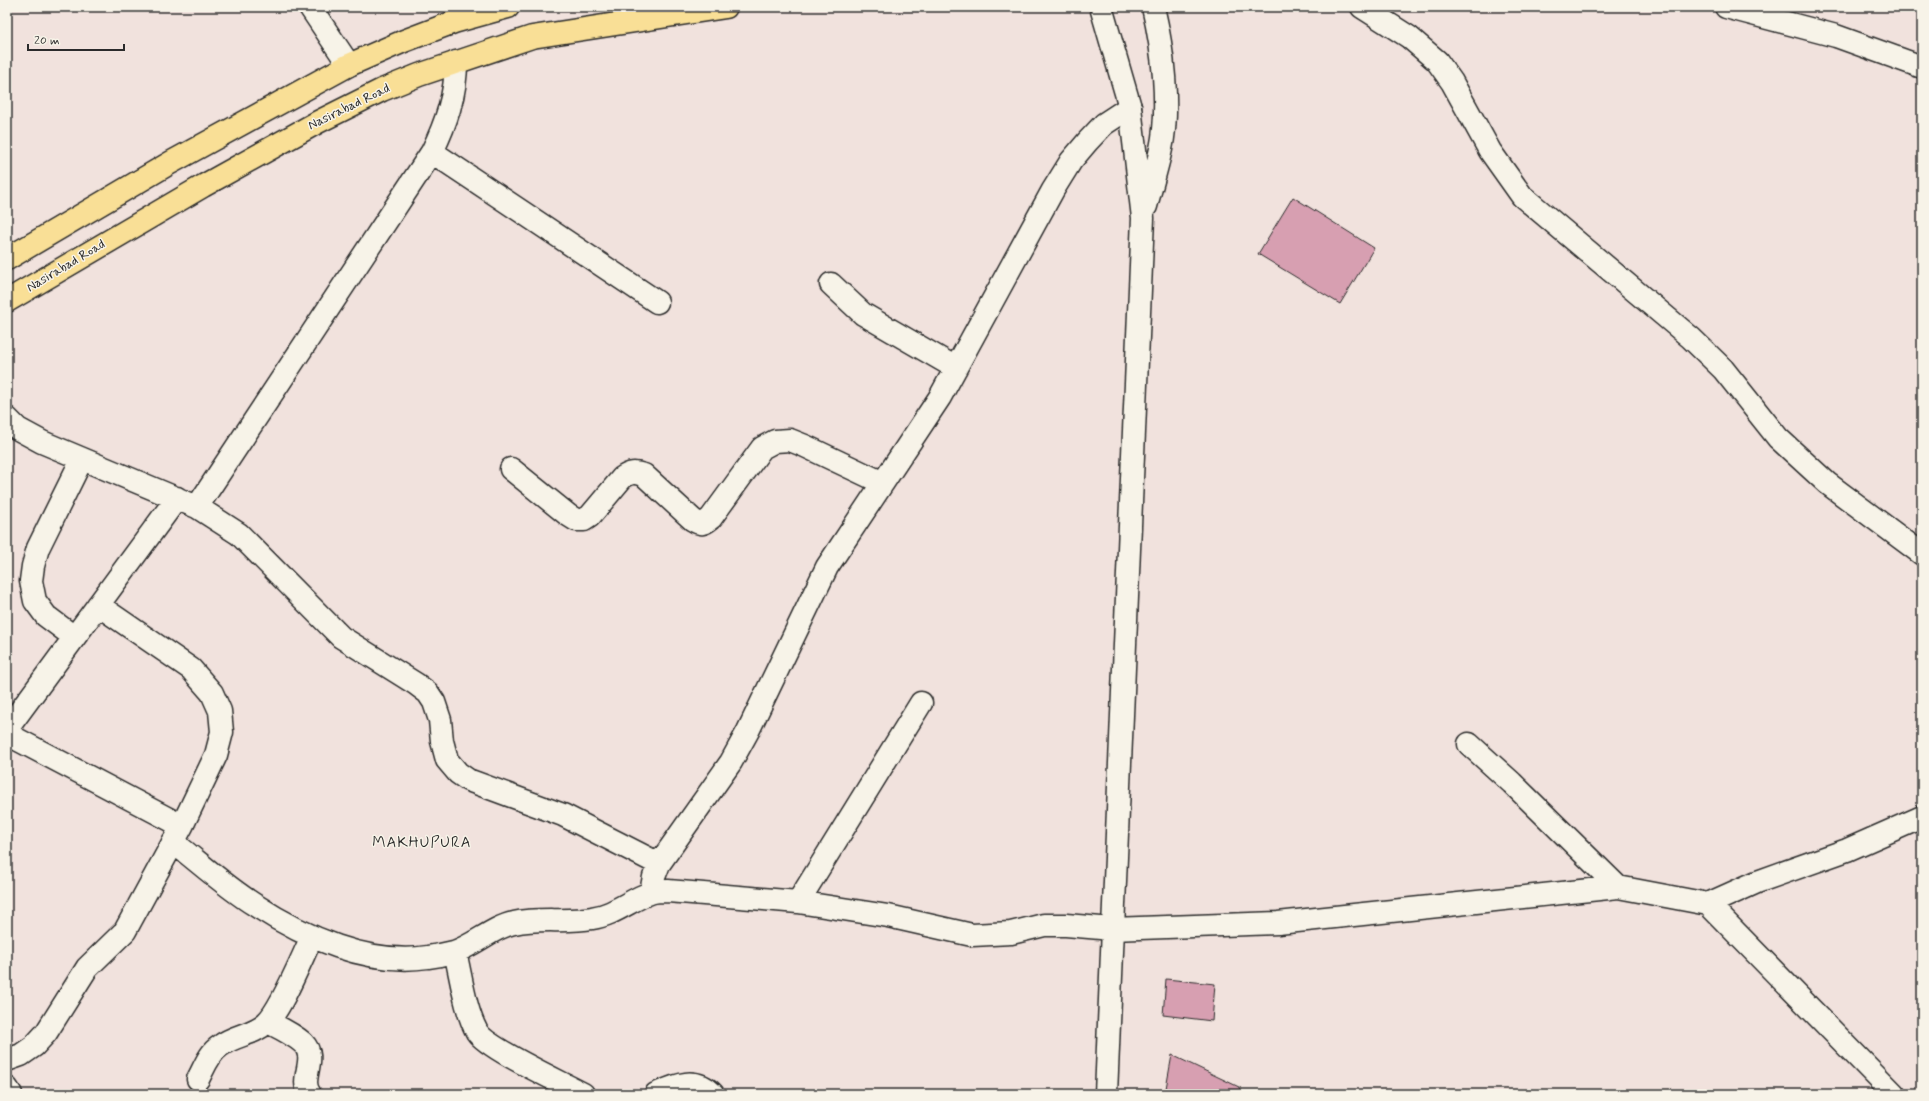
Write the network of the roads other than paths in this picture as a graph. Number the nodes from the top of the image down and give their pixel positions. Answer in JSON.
{"nodes":[{"id":1,"x":310,"y":7,"type":"edge"},
{"id":2,"x":508,"y":7,"type":"edge"},
{"id":3,"x":726,"y":7,"type":"edge"},
{"id":4,"x":1100,"y":7,"type":"edge"},
{"id":5,"x":1153,"y":7,"type":"edge"},
{"id":6,"x":1362,"y":7,"type":"edge"},
{"id":7,"x":1726,"y":7,"type":"edge"},
{"id":8,"x":456,"y":62,"type":"junction"},
{"id":9,"x":349,"y":65,"type":"junction"},
{"id":10,"x":1922,"y":67,"type":"edge"},
{"id":11,"x":1130,"y":107,"type":"junction"},
{"id":12,"x":432,"y":152,"type":"junction"},
{"id":13,"x":1143,"y":218,"type":"junction"},
{"id":14,"x":7,"y":259,"type":"edge"},
{"id":15,"x":831,"y":284,"type":"dead end"},
{"id":16,"x":7,"y":301,"type":"edge"},
{"id":17,"x":657,"y":302,"type":"dead end"},
{"id":18,"x":956,"y":368,"type":"junction"},
{"id":19,"x":7,"y":418,"type":"edge"},
{"id":20,"x":82,"y":459,"type":"junction"},
{"id":21,"x":511,"y":469,"type":"dead end"},
{"id":22,"x":883,"y":483,"type":"junction"},
{"id":23,"x":177,"y":498,"type":"junction"},
{"id":24,"x":197,"y":507,"type":"junction"},
{"id":25,"x":1922,"y":554,"type":"edge"},
{"id":26,"x":98,"y":605,"type":"junction"},
{"id":27,"x":74,"y":637,"type":"junction"},
{"id":28,"x":921,"y":703,"type":"dead end"},
{"id":29,"x":7,"y":729,"type":"edge"},
{"id":30,"x":7,"y":734,"type":"edge"},
{"id":31,"x":1469,"y":744,"type":"dead end"},
{"id":32,"x":1922,"y":818,"type":"edge"},
{"id":33,"x":178,"y":834,"type":"junction"},
{"id":34,"x":659,"y":864,"type":"junction"},
{"id":35,"x":1618,"y":887,"type":"junction"},
{"id":36,"x":651,"y":892,"type":"junction"},
{"id":37,"x":798,"y":902,"type":"junction"},
{"id":38,"x":1708,"y":904,"type":"junction"},
{"id":39,"x":1112,"y":930,"type":"junction"},
{"id":40,"x":312,"y":937,"type":"junction"},
{"id":41,"x":455,"y":952,"type":"junction"},
{"id":42,"x":268,"y":1022,"type":"junction"},
{"id":43,"x":7,"y":1060,"type":"edge"},
{"id":44,"x":198,"y":1079,"type":"dead end"},
{"id":45,"x":7,"y":1088,"type":"edge"},
{"id":46,"x":11,"y":1094,"type":"edge"},
{"id":47,"x":310,"y":1094,"type":"edge"},
{"id":48,"x":583,"y":1094,"type":"edge"},
{"id":49,"x":656,"y":1094,"type":"edge"},
{"id":50,"x":713,"y":1094,"type":"edge"},
{"id":51,"x":1106,"y":1094,"type":"edge"},
{"id":52,"x":1894,"y":1094,"type":"edge"}],
"edges":[{"from":1,"to":9,"type":"street"},
{"from":2,"to":9,"type":"highway"},
{"from":3,"to":8,"type":"highway","name":"Nasirabad Road"},
{"from":4,"to":11,"type":"street"},
{"from":5,"to":13,"type":"street"},
{"from":6,"to":25,"type":"street"},
{"from":7,"to":10,"type":"street"},
{"from":8,"to":12,"type":"street"},
{"from":8,"to":16,"type":"highway","name":"Nasirabad Road"},
{"from":9,"to":14,"type":"highway"},
{"from":11,"to":13,"type":"street"},
{"from":11,"to":18,"type":"street"},
{"from":12,"to":17,"type":"street"},
{"from":12,"to":24,"type":"street"},
{"from":13,"to":39,"type":"street"},
{"from":15,"to":18,"type":"street"},
{"from":18,"to":22,"type":"street"},
{"from":19,"to":20,"type":"street"},
{"from":20,"to":23,"type":"street"},
{"from":20,"to":27,"type":"street"},
{"from":21,"to":22,"type":"street"},
{"from":22,"to":34,"type":"street"},
{"from":23,"to":24,"type":"street"},
{"from":23,"to":26,"type":"street"},
{"from":24,"to":34,"type":"street"},
{"from":26,"to":27,"type":"street"},
{"from":26,"to":33,"type":"street"},
{"from":27,"to":29,"type":"street"},
{"from":28,"to":37,"type":"street"},
{"from":30,"to":33,"type":"street"},
{"from":31,"to":35,"type":"street"},
{"from":32,"to":38,"type":"street"},
{"from":33,"to":40,"type":"street"},
{"from":33,"to":43,"type":"street"},
{"from":34,"to":36,"type":"street"},
{"from":35,"to":38,"type":"street"},
{"from":35,"to":39,"type":"street"},
{"from":36,"to":37,"type":"street"},
{"from":36,"to":41,"type":"street"},
{"from":37,"to":39,"type":"street"},
{"from":38,"to":52,"type":"street"},
{"from":39,"to":51,"type":"street"},
{"from":40,"to":41,"type":"street"},
{"from":40,"to":42,"type":"street"},
{"from":41,"to":48,"type":"street"},
{"from":42,"to":44,"type":"street"},
{"from":42,"to":47,"type":"street"},
{"from":45,"to":46,"type":"street"},
{"from":49,"to":50,"type":"street"}]}
